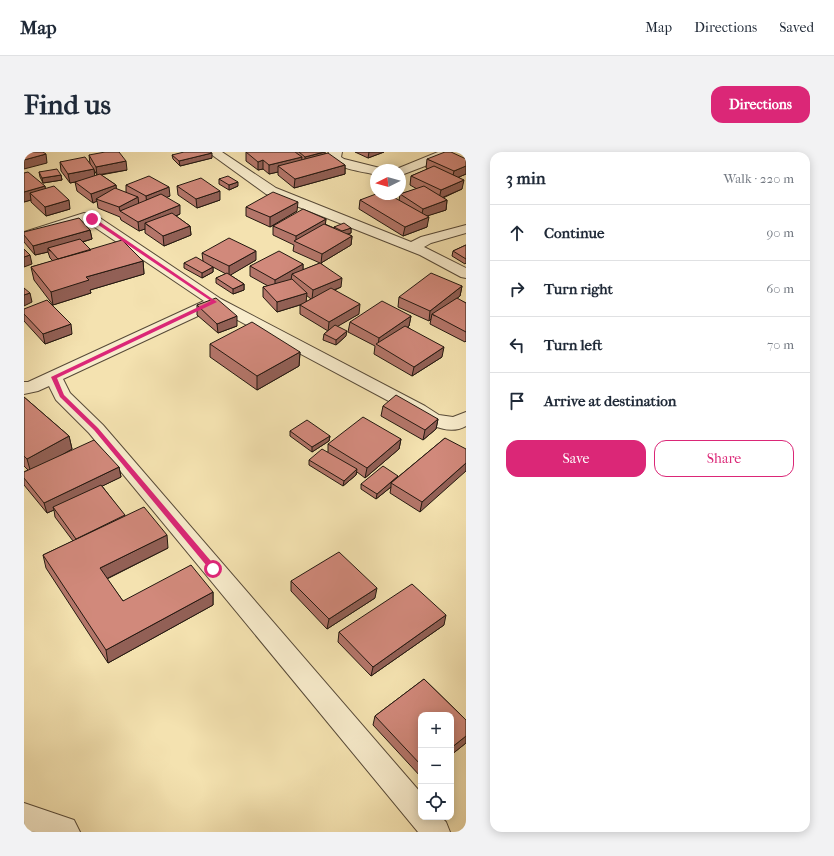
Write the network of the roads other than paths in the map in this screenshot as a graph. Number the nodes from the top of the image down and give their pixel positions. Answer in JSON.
{"nodes":[{"id":1,"x":214,"y":152,"type":"edge"},
{"id":2,"x":336,"y":152,"type":"edge"},
{"id":3,"x":439,"y":153,"type":"edge"},
{"id":4,"x":454,"y":160,"type":"edge"},
{"id":5,"x":406,"y":168,"type":"edge"},
{"id":6,"x":370,"y":170,"type":"edge"},
{"id":7,"x":466,"y":229,"type":"edge"},
{"id":8,"x":24,"y":237,"type":"edge"},
{"id":9,"x":413,"y":246,"type":"junction"},
{"id":10,"x":466,"y":274,"type":"edge"},
{"id":11,"x":215,"y":302,"type":"junction"},
{"id":12,"x":53,"y":377,"type":"junction"},
{"id":13,"x":24,"y":388,"type":"edge"},
{"id":14,"x":466,"y":418,"type":"edge"},
{"id":15,"x":418,"y":810,"type":"edge"},
{"id":16,"x":24,"y":817,"type":"edge"},
{"id":17,"x":426,"y":820,"type":"edge"},
{"id":18,"x":66,"y":832,"type":"edge"},
{"id":19,"x":436,"y":832,"type":"edge"}],
"edges":[{"from":1,"to":9,"type":"street"},
{"from":2,"to":6,"type":"street"},
{"from":3,"to":4,"type":"street"},
{"from":3,"to":5,"type":"street"},
{"from":7,"to":9,"type":"street"},
{"from":8,"to":11,"type":"street"},
{"from":9,"to":10,"type":"street"},
{"from":11,"to":12,"type":"street"},
{"from":11,"to":14,"type":"street"},
{"from":12,"to":13,"type":"street"},
{"from":12,"to":15,"type":"street"},
{"from":16,"to":18,"type":"street"},
{"from":17,"to":19,"type":"street"}]}
